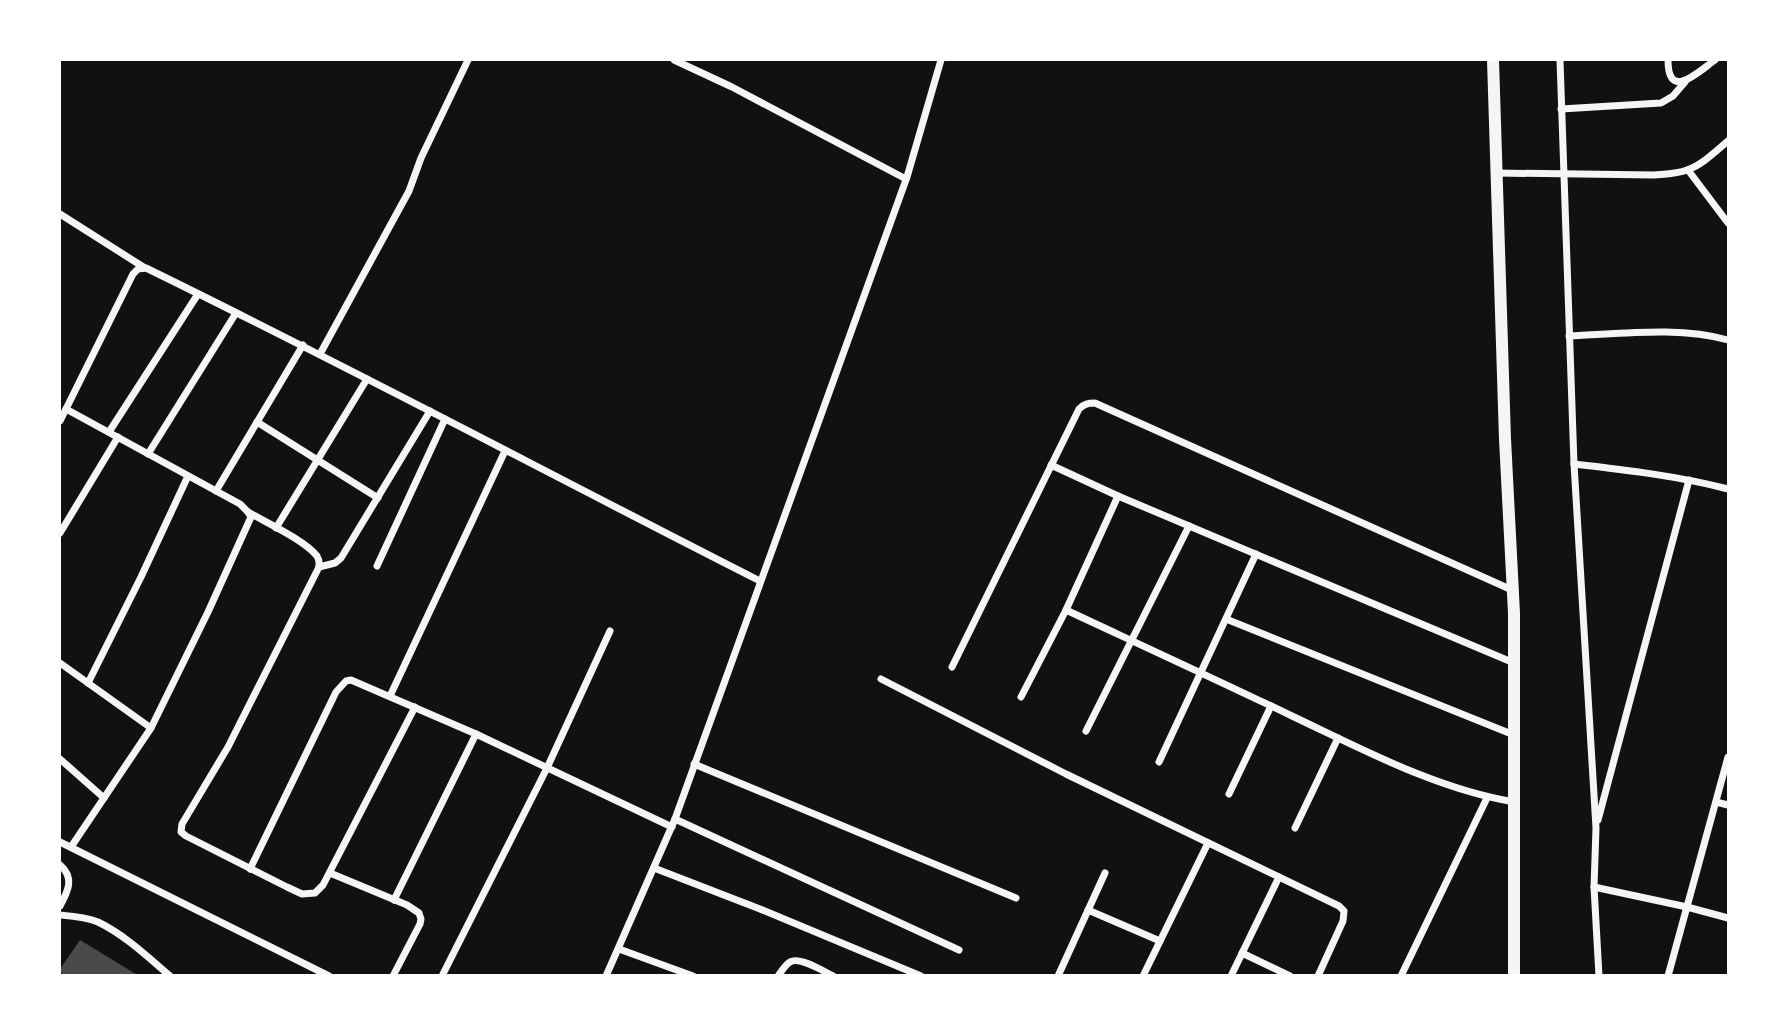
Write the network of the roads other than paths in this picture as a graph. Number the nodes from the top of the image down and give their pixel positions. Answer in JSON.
{"nodes":[{"id":1,"x":468,"y":60,"type":"edge"},
{"id":2,"x":674,"y":60,"type":"edge"},
{"id":3,"x":941,"y":60,"type":"edge"},
{"id":4,"x":1493,"y":60,"type":"edge"},
{"id":5,"x":1560,"y":60,"type":"edge"},
{"id":6,"x":1668,"y":60,"type":"edge"},
{"id":7,"x":1715,"y":60,"type":"edge"},
{"id":8,"x":1685,"y":82,"type":"junction"},
{"id":9,"x":1561,"y":109,"type":"junction"},
{"id":10,"x":1728,"y":141,"type":"edge"},
{"id":11,"x":1688,"y":170,"type":"junction"},
{"id":12,"x":1496,"y":173,"type":"junction"},
{"id":13,"x":1563,"y":174,"type":"junction"},
{"id":14,"x":906,"y":179,"type":"junction"},
{"id":15,"x":60,"y":215,"type":"edge"},
{"id":16,"x":1728,"y":223,"type":"edge"},
{"id":17,"x":142,"y":269,"type":"junction"},
{"id":18,"x":198,"y":294,"type":"junction"},
{"id":19,"x":236,"y":313,"type":"junction"},
{"id":20,"x":1569,"y":336,"type":"junction"},
{"id":21,"x":1728,"y":340,"type":"edge"},
{"id":22,"x":303,"y":345,"type":"junction"},
{"id":23,"x":320,"y":354,"type":"junction"},
{"id":24,"x":367,"y":379,"type":"junction"},
{"id":25,"x":66,"y":409,"type":"junction"},
{"id":26,"x":430,"y":411,"type":"junction"},
{"id":27,"x":446,"y":419,"type":"junction"},
{"id":28,"x":60,"y":421,"type":"edge"},
{"id":29,"x":257,"y":422,"type":"junction"},
{"id":30,"x":110,"y":432,"type":"junction"},
{"id":31,"x":118,"y":437,"type":"junction"},
{"id":32,"x":505,"y":451,"type":"junction"},
{"id":33,"x":148,"y":453,"type":"junction"},
{"id":34,"x":318,"y":460,"type":"junction"},
{"id":35,"x":1574,"y":464,"type":"junction"},
{"id":36,"x":1051,"y":465,"type":"junction"},
{"id":37,"x":188,"y":476,"type":"junction"},
{"id":38,"x":1689,"y":480,"type":"junction"},
{"id":39,"x":1728,"y":489,"type":"edge"},
{"id":40,"x":216,"y":491,"type":"junction"},
{"id":41,"x":1118,"y":496,"type":"junction"},
{"id":42,"x":378,"y":498,"type":"junction"},
{"id":43,"x":248,"y":512,"type":"junction"},
{"id":44,"x":1189,"y":526,"type":"junction"},
{"id":45,"x":276,"y":528,"type":"junction"},
{"id":46,"x":60,"y":533,"type":"edge"},
{"id":47,"x":1256,"y":554,"type":"junction"},
{"id":48,"x":377,"y":566,"type":"dead end"},
{"id":49,"x":319,"y":567,"type":"junction"},
{"id":50,"x":760,"y":582,"type":"junction"},
{"id":51,"x":1512,"y":590,"type":"junction"},
{"id":52,"x":1066,"y":610,"type":"junction"},
{"id":53,"x":1226,"y":619,"type":"junction"},
{"id":54,"x":610,"y":631,"type":"dead end"},
{"id":55,"x":1131,"y":640,"type":"junction"},
{"id":56,"x":60,"y":663,"type":"edge"},
{"id":57,"x":1514,"y":663,"type":"junction"},
{"id":58,"x":952,"y":667,"type":"dead end"},
{"id":59,"x":1200,"y":672,"type":"junction"},
{"id":60,"x":881,"y":679,"type":"dead end"},
{"id":61,"x":88,"y":683,"type":"junction"},
{"id":62,"x":390,"y":696,"type":"junction"},
{"id":63,"x":1021,"y":697,"type":"dead end"},
{"id":64,"x":1271,"y":706,"type":"junction"},
{"id":65,"x":415,"y":707,"type":"junction"},
{"id":66,"x":151,"y":728,"type":"junction"},
{"id":67,"x":1086,"y":732,"type":"dead end"},
{"id":68,"x":476,"y":734,"type":"junction"},
{"id":69,"x":1514,"y":735,"type":"junction"},
{"id":70,"x":1338,"y":738,"type":"junction"},
{"id":71,"x":1728,"y":757,"type":"edge"},
{"id":72,"x":60,"y":759,"type":"edge"},
{"id":73,"x":1158,"y":762,"type":"dead end"},
{"id":74,"x":694,"y":764,"type":"junction"},
{"id":75,"x":547,"y":768,"type":"junction"},
{"id":76,"x":1229,"y":794,"type":"dead end"},
{"id":77,"x":104,"y":798,"type":"junction"},
{"id":78,"x":1487,"y":798,"type":"junction"},
{"id":79,"x":1514,"y":802,"type":"junction"},
{"id":80,"x":1716,"y":802,"type":"junction"},
{"id":81,"x":1728,"y":805,"type":"edge"},
{"id":82,"x":673,"y":823,"type":"junction"},
{"id":83,"x":1295,"y":828,"type":"dead end"},
{"id":84,"x":1596,"y":828,"type":"junction"},
{"id":85,"x":60,"y":842,"type":"edge"},
{"id":86,"x":1208,"y":843,"type":"junction"},
{"id":87,"x":71,"y":847,"type":"junction"},
{"id":88,"x":60,"y":865,"type":"edge"},
{"id":89,"x":654,"y":868,"type":"junction"},
{"id":90,"x":250,"y":869,"type":"junction"},
{"id":91,"x":330,"y":873,"type":"junction"},
{"id":92,"x":1105,"y":873,"type":"dead end"},
{"id":93,"x":1279,"y":877,"type":"junction"},
{"id":94,"x":1594,"y":887,"type":"junction"},
{"id":95,"x":1016,"y":898,"type":"dead end"},
{"id":96,"x":394,"y":900,"type":"junction"},
{"id":97,"x":60,"y":906,"type":"edge"},
{"id":98,"x":1688,"y":907,"type":"junction"},
{"id":99,"x":1088,"y":910,"type":"junction"},
{"id":100,"x":60,"y":915,"type":"edge"},
{"id":101,"x":1728,"y":918,"type":"edge"},
{"id":102,"x":1160,"y":941,"type":"junction"},
{"id":103,"x":619,"y":949,"type":"junction"},
{"id":104,"x":959,"y":950,"type":"dead end"},
{"id":105,"x":1242,"y":953,"type":"junction"},
{"id":106,"x":170,"y":975,"type":"edge"},
{"id":107,"x":329,"y":975,"type":"edge"},
{"id":108,"x":393,"y":975,"type":"edge"},
{"id":109,"x":442,"y":975,"type":"edge"},
{"id":110,"x":606,"y":975,"type":"edge"},
{"id":111,"x":693,"y":975,"type":"edge"},
{"id":112,"x":778,"y":975,"type":"edge"},
{"id":113,"x":833,"y":975,"type":"edge"},
{"id":114,"x":920,"y":975,"type":"edge"},
{"id":115,"x":1058,"y":975,"type":"edge"},
{"id":116,"x":1143,"y":975,"type":"edge"},
{"id":117,"x":1231,"y":975,"type":"edge"},
{"id":118,"x":1290,"y":975,"type":"edge"},
{"id":119,"x":1318,"y":975,"type":"edge"},
{"id":120,"x":1401,"y":975,"type":"edge"},
{"id":121,"x":1514,"y":975,"type":"edge"},
{"id":122,"x":1599,"y":975,"type":"edge"},
{"id":123,"x":1668,"y":975,"type":"edge"}],
"edges":[{"from":1,"to":23,"type":"street"},
{"from":2,"to":14,"type":"street"},
{"from":3,"to":14,"type":"street"},
{"from":4,"to":12,"type":"street"},
{"from":5,"to":9,"type":"street"},
{"from":6,"to":8,"type":"street"},
{"from":7,"to":8,"type":"street"},
{"from":8,"to":9,"type":"street"},
{"from":9,"to":13,"type":"street"},
{"from":10,"to":11,"type":"street"},
{"from":11,"to":13,"type":"street"},
{"from":11,"to":16,"type":"street"},
{"from":12,"to":13,"type":"street"},
{"from":12,"to":51,"type":"street"},
{"from":13,"to":20,"type":"street"},
{"from":14,"to":50,"type":"street"},
{"from":15,"to":17,"type":"street"},
{"from":17,"to":18,"type":"street"},
{"from":17,"to":25,"type":"street"},
{"from":18,"to":19,"type":"street"},
{"from":18,"to":30,"type":"street"},
{"from":19,"to":22,"type":"street"},
{"from":19,"to":33,"type":"street"},
{"from":20,"to":21,"type":"street"},
{"from":20,"to":35,"type":"street"},
{"from":22,"to":23,"type":"street"},
{"from":22,"to":29,"type":"street"},
{"from":23,"to":24,"type":"street"},
{"from":24,"to":26,"type":"street"},
{"from":24,"to":34,"type":"street"},
{"from":25,"to":28,"type":"street"},
{"from":25,"to":30,"type":"street"},
{"from":26,"to":27,"type":"street"},
{"from":26,"to":42,"type":"street"},
{"from":27,"to":32,"type":"street"},
{"from":27,"to":48,"type":"street"},
{"from":29,"to":34,"type":"street"},
{"from":29,"to":40,"type":"street"},
{"from":30,"to":31,"type":"street"},
{"from":31,"to":33,"type":"street"},
{"from":31,"to":46,"type":"street"},
{"from":32,"to":50,"type":"street"},
{"from":32,"to":62,"type":"street"},
{"from":33,"to":37,"type":"street"},
{"from":34,"to":42,"type":"street"},
{"from":34,"to":45,"type":"street"},
{"from":35,"to":38,"type":"street"},
{"from":35,"to":84,"type":"street"},
{"from":36,"to":41,"type":"street"},
{"from":36,"to":51,"type":"street"},
{"from":36,"to":58,"type":"street"},
{"from":37,"to":40,"type":"street"},
{"from":37,"to":61,"type":"street"},
{"from":38,"to":39,"type":"street"},
{"from":38,"to":84,"type":"street"},
{"from":40,"to":43,"type":"street"},
{"from":41,"to":44,"type":"street"},
{"from":41,"to":52,"type":"street"},
{"from":42,"to":49,"type":"street"},
{"from":43,"to":45,"type":"street"},
{"from":43,"to":66,"type":"street"},
{"from":44,"to":47,"type":"street"},
{"from":44,"to":55,"type":"street"},
{"from":45,"to":49,"type":"street"},
{"from":47,"to":53,"type":"street"},
{"from":47,"to":57,"type":"street"},
{"from":49,"to":90,"type":"street"},
{"from":50,"to":74,"type":"street"},
{"from":51,"to":57,"type":"street"},
{"from":52,"to":55,"type":"street"},
{"from":52,"to":63,"type":"street"},
{"from":53,"to":59,"type":"street"},
{"from":53,"to":69,"type":"street"},
{"from":54,"to":75,"type":"street"},
{"from":55,"to":59,"type":"street"},
{"from":55,"to":67,"type":"street"},
{"from":56,"to":61,"type":"street"},
{"from":57,"to":69,"type":"street"},
{"from":59,"to":64,"type":"street"},
{"from":59,"to":73,"type":"street"},
{"from":60,"to":86,"type":"street"},
{"from":61,"to":66,"type":"street"},
{"from":62,"to":65,"type":"street"},
{"from":62,"to":90,"type":"street"},
{"from":64,"to":70,"type":"street"},
{"from":64,"to":76,"type":"street"},
{"from":65,"to":68,"type":"street"},
{"from":65,"to":91,"type":"street"},
{"from":66,"to":77,"type":"street"},
{"from":68,"to":75,"type":"street"},
{"from":68,"to":96,"type":"street"},
{"from":69,"to":79,"type":"street"},
{"from":70,"to":78,"type":"street"},
{"from":70,"to":83,"type":"street"},
{"from":71,"to":80,"type":"street"},
{"from":72,"to":77,"type":"street"},
{"from":74,"to":82,"type":"street"},
{"from":74,"to":95,"type":"street"},
{"from":75,"to":82,"type":"street"},
{"from":75,"to":109,"type":"street"},
{"from":77,"to":87,"type":"street"},
{"from":78,"to":79,"type":"street"},
{"from":78,"to":120,"type":"street"},
{"from":79,"to":121,"type":"street"},
{"from":80,"to":81,"type":"street"},
{"from":80,"to":98,"type":"street"},
{"from":82,"to":89,"type":"street"},
{"from":82,"to":104,"type":"street"},
{"from":84,"to":94,"type":"street"},
{"from":85,"to":87,"type":"street"},
{"from":86,"to":93,"type":"street"},
{"from":86,"to":102,"type":"street"},
{"from":87,"to":107,"type":"street"},
{"from":88,"to":97,"type":"street"},
{"from":89,"to":103,"type":"street"},
{"from":89,"to":114,"type":"street"},
{"from":90,"to":91,"type":"street"},
{"from":91,"to":96,"type":"street"},
{"from":92,"to":99,"type":"street"},
{"from":93,"to":105,"type":"street"},
{"from":93,"to":119,"type":"street"},
{"from":94,"to":98,"type":"street"},
{"from":94,"to":122,"type":"street"},
{"from":96,"to":108,"type":"street"},
{"from":98,"to":101,"type":"street"},
{"from":98,"to":123,"type":"street"},
{"from":99,"to":102,"type":"street"},
{"from":99,"to":115,"type":"street"},
{"from":100,"to":106,"type":"street"},
{"from":102,"to":116,"type":"street"},
{"from":103,"to":110,"type":"street"},
{"from":103,"to":111,"type":"street"},
{"from":105,"to":117,"type":"street"},
{"from":105,"to":118,"type":"street"},
{"from":112,"to":113,"type":"street"}]}
